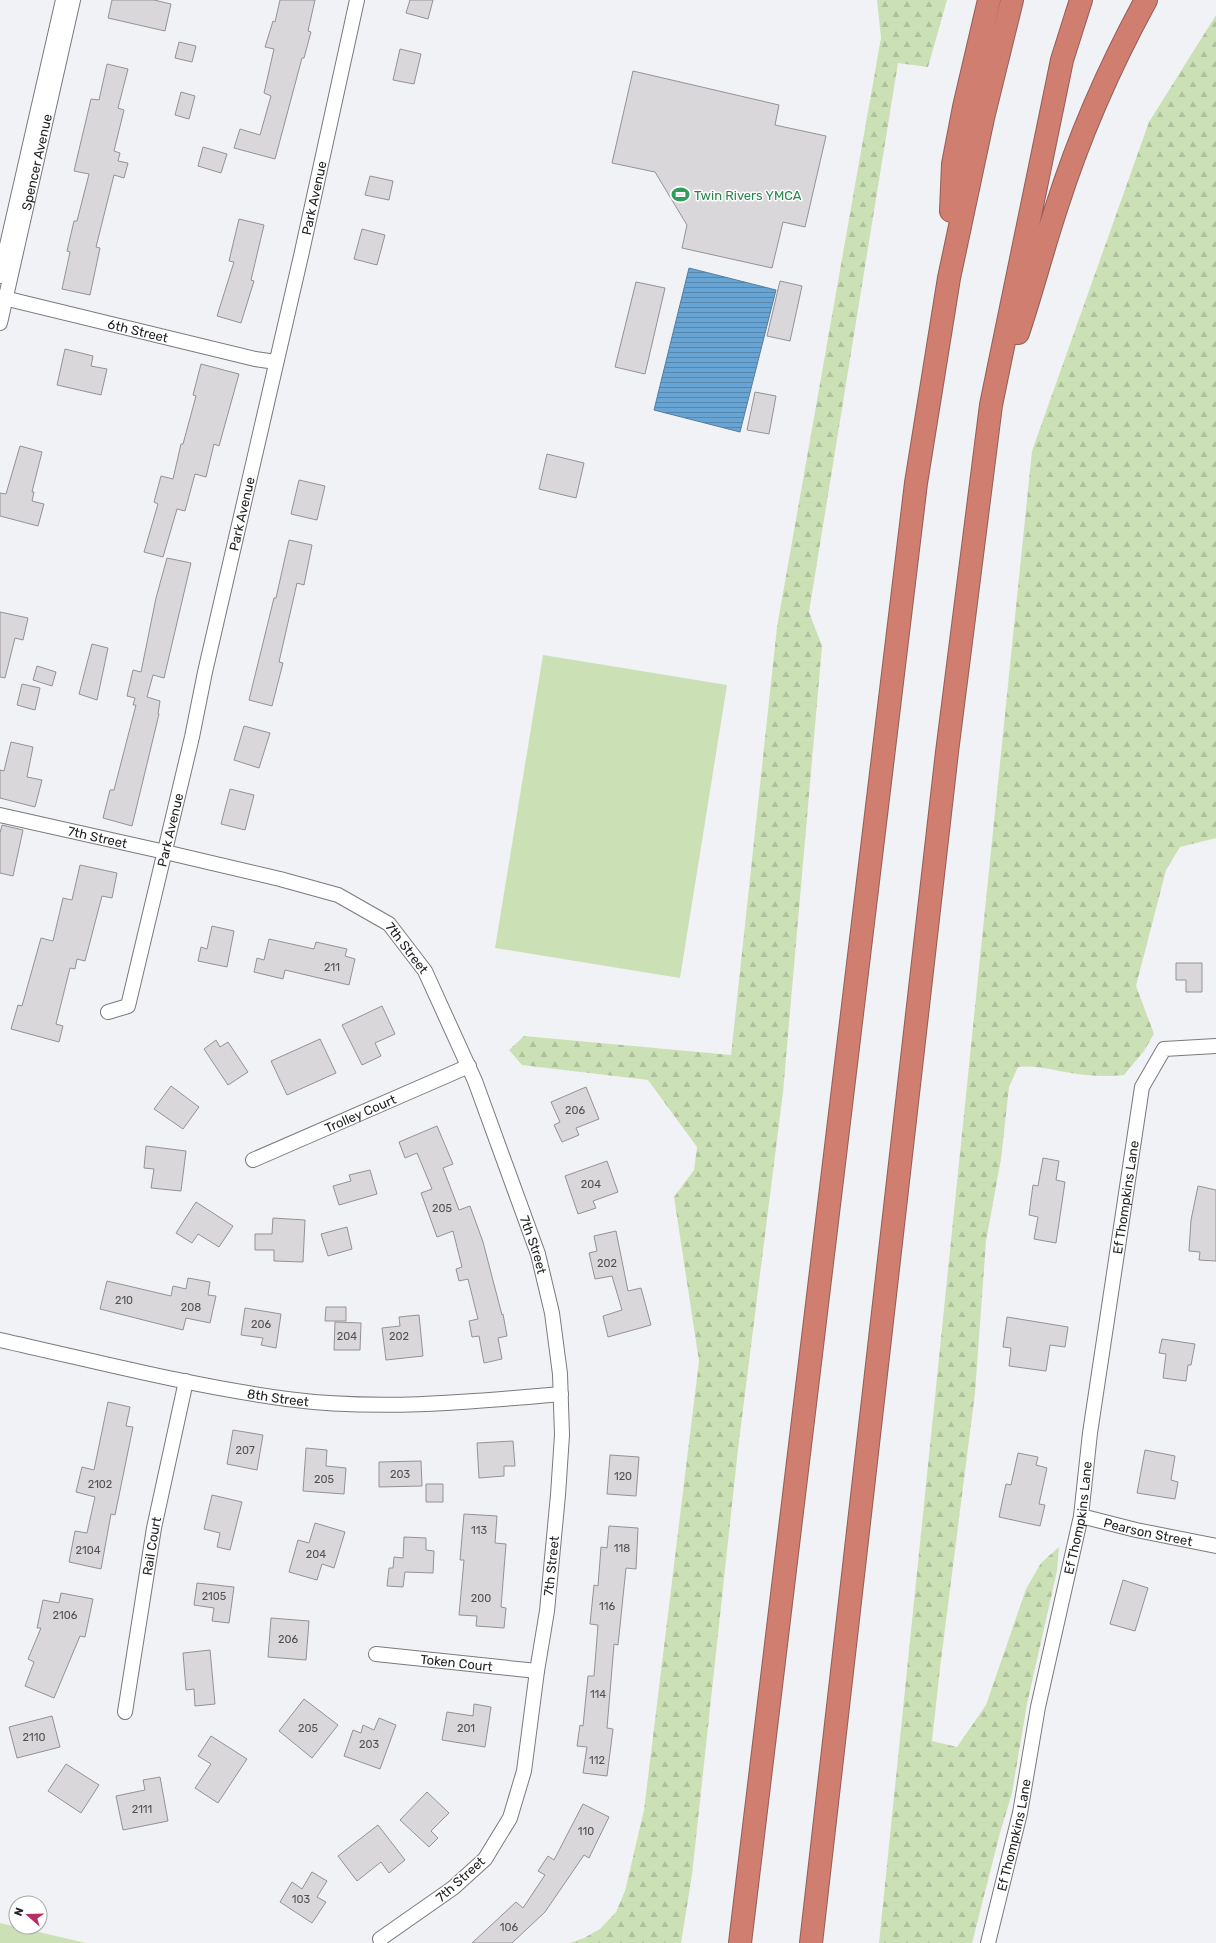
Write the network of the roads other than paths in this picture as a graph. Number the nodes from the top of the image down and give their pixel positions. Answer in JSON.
{"nodes":[{"id":1,"x":63,"y":0,"type":"edge"},
{"id":2,"x":73,"y":0,"type":"edge"},
{"id":3,"x":357,"y":0,"type":"edge"},
{"id":4,"x":989,"y":0,"type":"edge"},
{"id":5,"x":1012,"y":0,"type":"edge"},
{"id":6,"x":1081,"y":0,"type":"edge"},
{"id":7,"x":1146,"y":0,"type":"edge"},
{"id":8,"x":0,"y":276,"type":"edge"},
{"id":9,"x":949,"y":278,"type":"junction"},
{"id":10,"x":3,"y":298,"type":"edge"},
{"id":11,"x":0,"y":323,"type":"edge"},
{"id":12,"x":276,"y":362,"type":"junction"},
{"id":13,"x":984,"y":454,"type":"junction"},
{"id":14,"x":0,"y":815,"type":"edge"},
{"id":15,"x":165,"y":852,"type":"junction"},
{"id":16,"x":108,"y":1012,"type":"dead end"},
{"id":17,"x":1216,"y":1046,"type":"edge"},
{"id":18,"x":468,"y":1066,"type":"junction"},
{"id":19,"x":252,"y":1160,"type":"dead end"},
{"id":20,"x":0,"y":1340,"type":"edge"},
{"id":21,"x":186,"y":1381,"type":"junction"},
{"id":22,"x":561,"y":1394,"type":"junction"},
{"id":23,"x":1081,"y":1516,"type":"junction"},
{"id":24,"x":1216,"y":1546,"type":"edge"},
{"id":25,"x":376,"y":1654,"type":"dead end"},
{"id":26,"x":537,"y":1671,"type":"junction"},
{"id":27,"x":125,"y":1712,"type":"dead end"},
{"id":28,"x":380,"y":1939,"type":"dead end"},
{"id":29,"x":740,"y":1943,"type":"edge"},
{"id":30,"x":811,"y":1943,"type":"edge"},
{"id":31,"x":988,"y":1943,"type":"edge"}],
"edges":[{"from":1,"to":8,"type":"street","name":"Spencer Avenue"},
{"from":2,"to":10,"type":"street","name":"Spencer Avenue"},
{"from":3,"to":12,"type":"street","name":"Park Avenue"},
{"from":4,"to":9,"type":"highway"},
{"from":5,"to":9,"type":"highway"},
{"from":6,"to":13,"type":"highway"},
{"from":7,"to":13,"type":"highway"},
{"from":9,"to":29,"type":"highway"},
{"from":10,"to":11,"type":"street","name":"Spencer Avenue"},
{"from":10,"to":12,"type":"street","name":"6th Street"},
{"from":12,"to":15,"type":"street","name":"Park Avenue"},
{"from":13,"to":30,"type":"highway"},
{"from":14,"to":15,"type":"street","name":"7th Street"},
{"from":15,"to":16,"type":"street","name":"Park Avenue"},
{"from":15,"to":18,"type":"street","name":"7th Street"},
{"from":17,"to":23,"type":"street","name":"Ef Thompkins Lane"},
{"from":18,"to":19,"type":"street","name":"Trolley Court"},
{"from":18,"to":22,"type":"street","name":"7th Street"},
{"from":20,"to":21,"type":"street","name":"8th Street"},
{"from":21,"to":22,"type":"street","name":"8th Street"},
{"from":21,"to":27,"type":"street","name":"Rail Court"},
{"from":22,"to":26,"type":"street","name":"7th Street"},
{"from":23,"to":24,"type":"street","name":"Pearson Street"},
{"from":23,"to":31,"type":"street","name":"Ef Thompkins Lane"},
{"from":25,"to":26,"type":"street","name":"Token Court"},
{"from":26,"to":28,"type":"street","name":"7th Street"}]}
